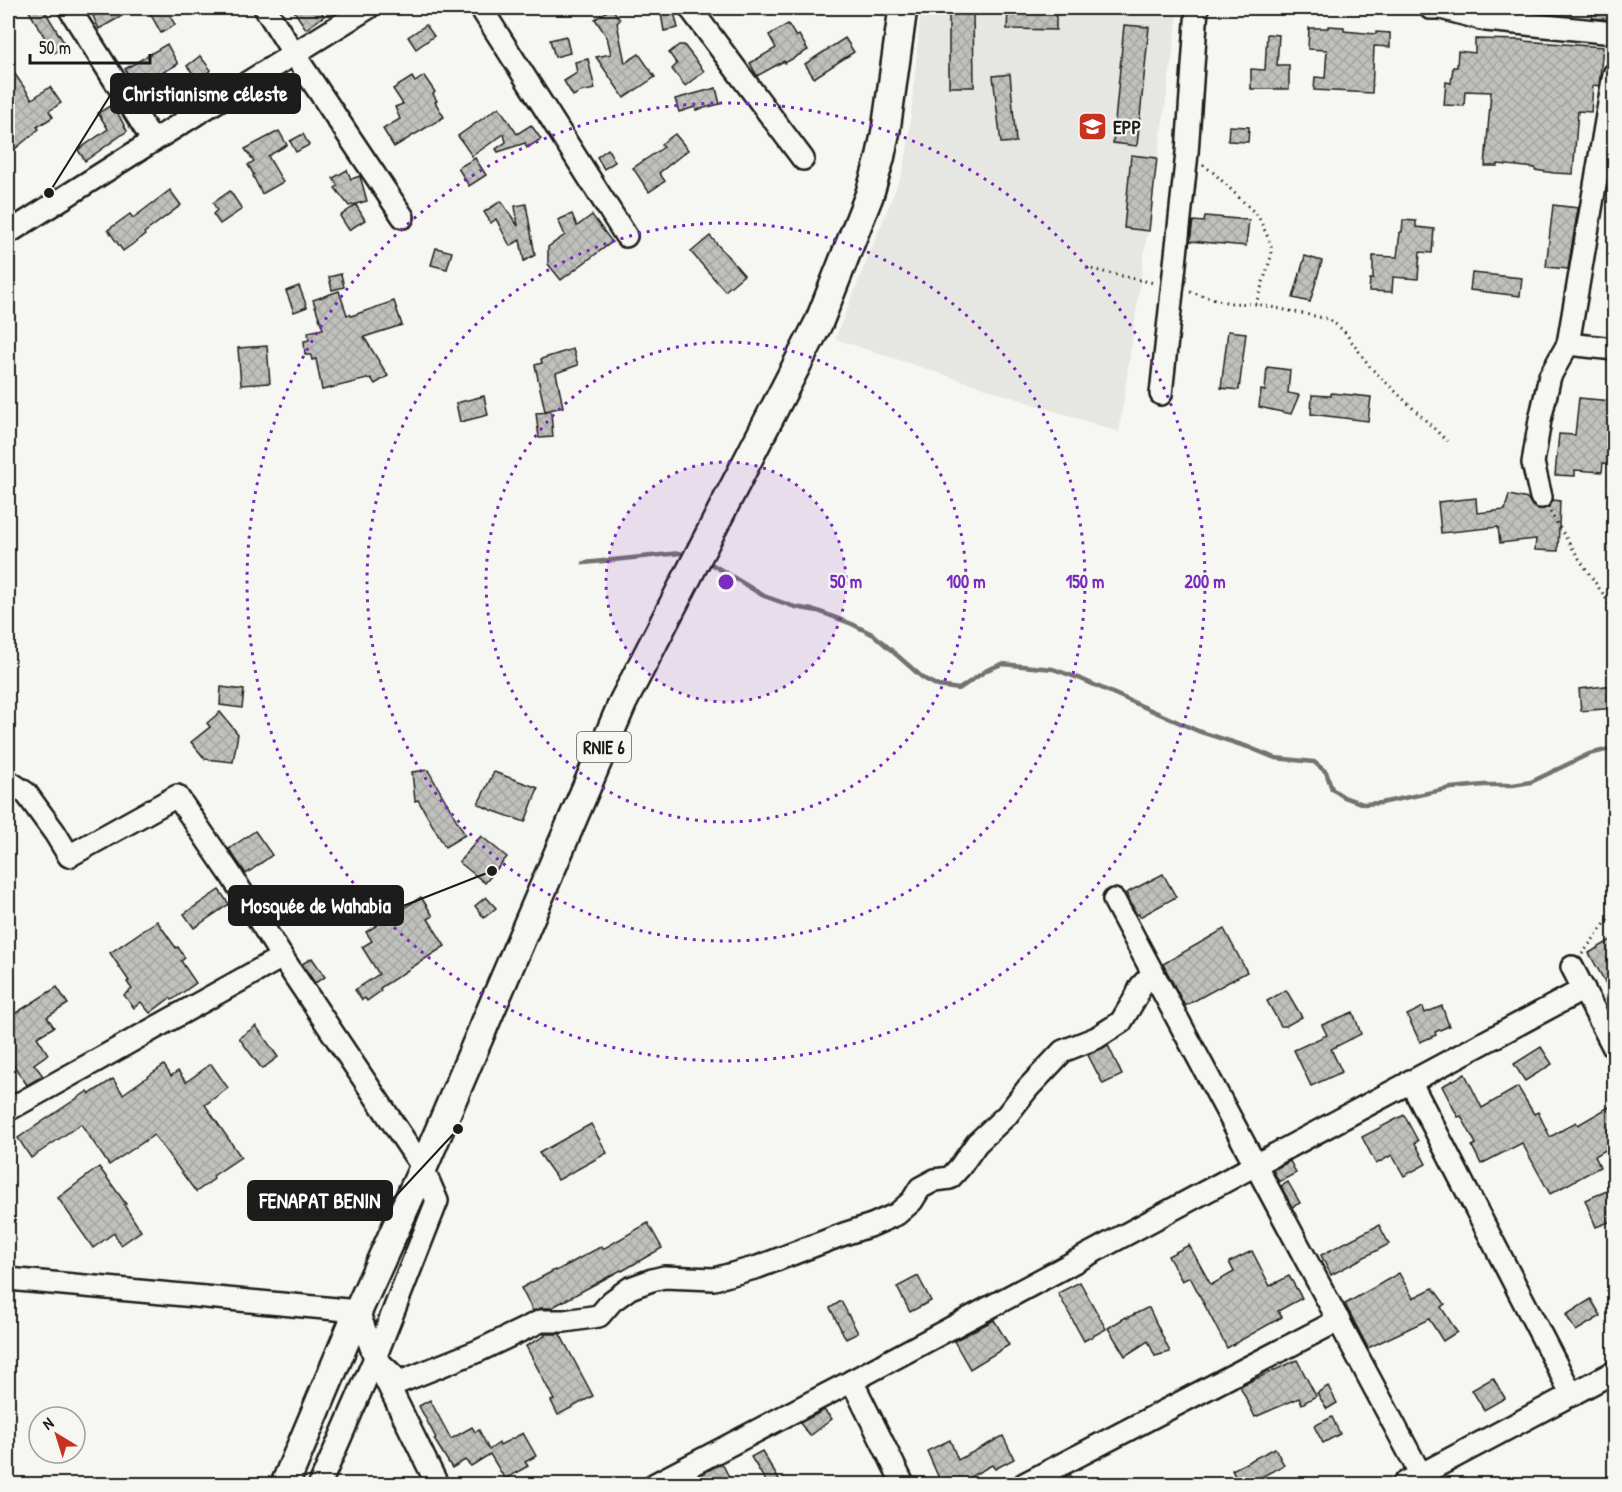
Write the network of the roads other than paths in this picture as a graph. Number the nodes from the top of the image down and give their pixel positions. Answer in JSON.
{"nodes":[{"id":1,"x":69,"y":8,"type":"edge"},
{"id":2,"x":265,"y":8,"type":"edge"},
{"id":3,"x":368,"y":8,"type":"edge"},
{"id":4,"x":690,"y":8,"type":"edge"},
{"id":5,"x":903,"y":8,"type":"edge"},
{"id":6,"x":1197,"y":8,"type":"edge"},
{"id":7,"x":1437,"y":8,"type":"edge"},
{"id":8,"x":489,"y":9,"type":"edge"},
{"id":9,"x":1614,"y":33,"type":"edge"},
{"id":10,"x":294,"y":54,"type":"junction"},
{"id":11,"x":1614,"y":74,"type":"edge"},
{"id":12,"x":153,"y":141,"type":"junction"},
{"id":13,"x":803,"y":159,"type":"dead end"},
{"id":14,"x":403,"y":217,"type":"dead end"},
{"id":15,"x":8,"y":233,"type":"edge"},
{"id":16,"x":626,"y":236,"type":"dead end"},
{"id":17,"x":1568,"y":344,"type":"junction"},
{"id":18,"x":1614,"y":349,"type":"edge"},
{"id":19,"x":1161,"y":394,"type":"dead end"},
{"id":20,"x":1541,"y":497,"type":"road end"},
{"id":21,"x":8,"y":781,"type":"edge"},
{"id":22,"x":1114,"y":900,"type":"dead end"},
{"id":23,"x":282,"y":957,"type":"junction"},
{"id":24,"x":1572,"y":967,"type":"road end"},
{"id":25,"x":1153,"y":973,"type":"junction"},
{"id":26,"x":1584,"y":989,"type":"junction"},
{"id":27,"x":1614,"y":1048,"type":"edge"},
{"id":28,"x":1410,"y":1081,"type":"junction"},
{"id":29,"x":8,"y":1110,"type":"edge"},
{"id":30,"x":1255,"y":1164,"type":"junction"},
{"id":31,"x":423,"y":1168,"type":"junction"},
{"id":32,"x":8,"y":1279,"type":"edge"},
{"id":33,"x":358,"y":1311,"type":"junction"},
{"id":34,"x":1339,"y":1320,"type":"junction"},
{"id":35,"x":375,"y":1358,"type":"junction"},
{"id":36,"x":1614,"y":1372,"type":"edge"},
{"id":37,"x":852,"y":1381,"type":"junction"},
{"id":38,"x":1572,"y":1395,"type":"junction"},
{"id":39,"x":1421,"y":1474,"type":"junction"},
{"id":40,"x":285,"y":1485,"type":"edge"},
{"id":41,"x":320,"y":1485,"type":"edge"},
{"id":42,"x":437,"y":1485,"type":"edge"},
{"id":43,"x":655,"y":1485,"type":"edge"},
{"id":44,"x":903,"y":1485,"type":"edge"},
{"id":45,"x":1024,"y":1485,"type":"edge"},
{"id":46,"x":1402,"y":1485,"type":"edge"}],
"edges":[{"from":1,"to":12,"type":"street"},
{"from":2,"to":10,"type":"street"},
{"from":3,"to":10,"type":"street"},
{"from":4,"to":13,"type":"street"},
{"from":5,"to":31,"type":"main road","number":"RNIE 6"},
{"from":6,"to":19,"type":"street"},
{"from":7,"to":9,"type":"street"},
{"from":8,"to":16,"type":"street"},
{"from":10,"to":12,"type":"street"},
{"from":10,"to":14,"type":"street"},
{"from":11,"to":17,"type":"street"},
{"from":12,"to":15,"type":"street"},
{"from":17,"to":18,"type":"street"},
{"from":17,"to":20,"type":"street"},
{"from":21,"to":23,"type":"street"},
{"from":22,"to":25,"type":"street"},
{"from":23,"to":29,"type":"street"},
{"from":23,"to":31,"type":"street"},
{"from":24,"to":26,"type":"street"},
{"from":25,"to":30,"type":"street"},
{"from":25,"to":35,"type":"street"},
{"from":26,"to":27,"type":"street"},
{"from":26,"to":28,"type":"street"},
{"from":28,"to":30,"type":"street"},
{"from":28,"to":38,"type":"street"},
{"from":30,"to":34,"type":"street"},
{"from":30,"to":37,"type":"street"},
{"from":31,"to":33,"type":"main road","number":"RNIE 6"},
{"from":31,"to":35,"type":"street"},
{"from":32,"to":33,"type":"street"},
{"from":33,"to":35,"type":"street"},
{"from":33,"to":40,"type":"main road","number":"RNIE 6"},
{"from":34,"to":39,"type":"street"},
{"from":34,"to":45,"type":"street"},
{"from":35,"to":41,"type":"street"},
{"from":35,"to":42,"type":"street"},
{"from":36,"to":38,"type":"street"},
{"from":37,"to":43,"type":"street"},
{"from":37,"to":44,"type":"street"},
{"from":38,"to":39,"type":"street"},
{"from":39,"to":46,"type":"street"}]}
